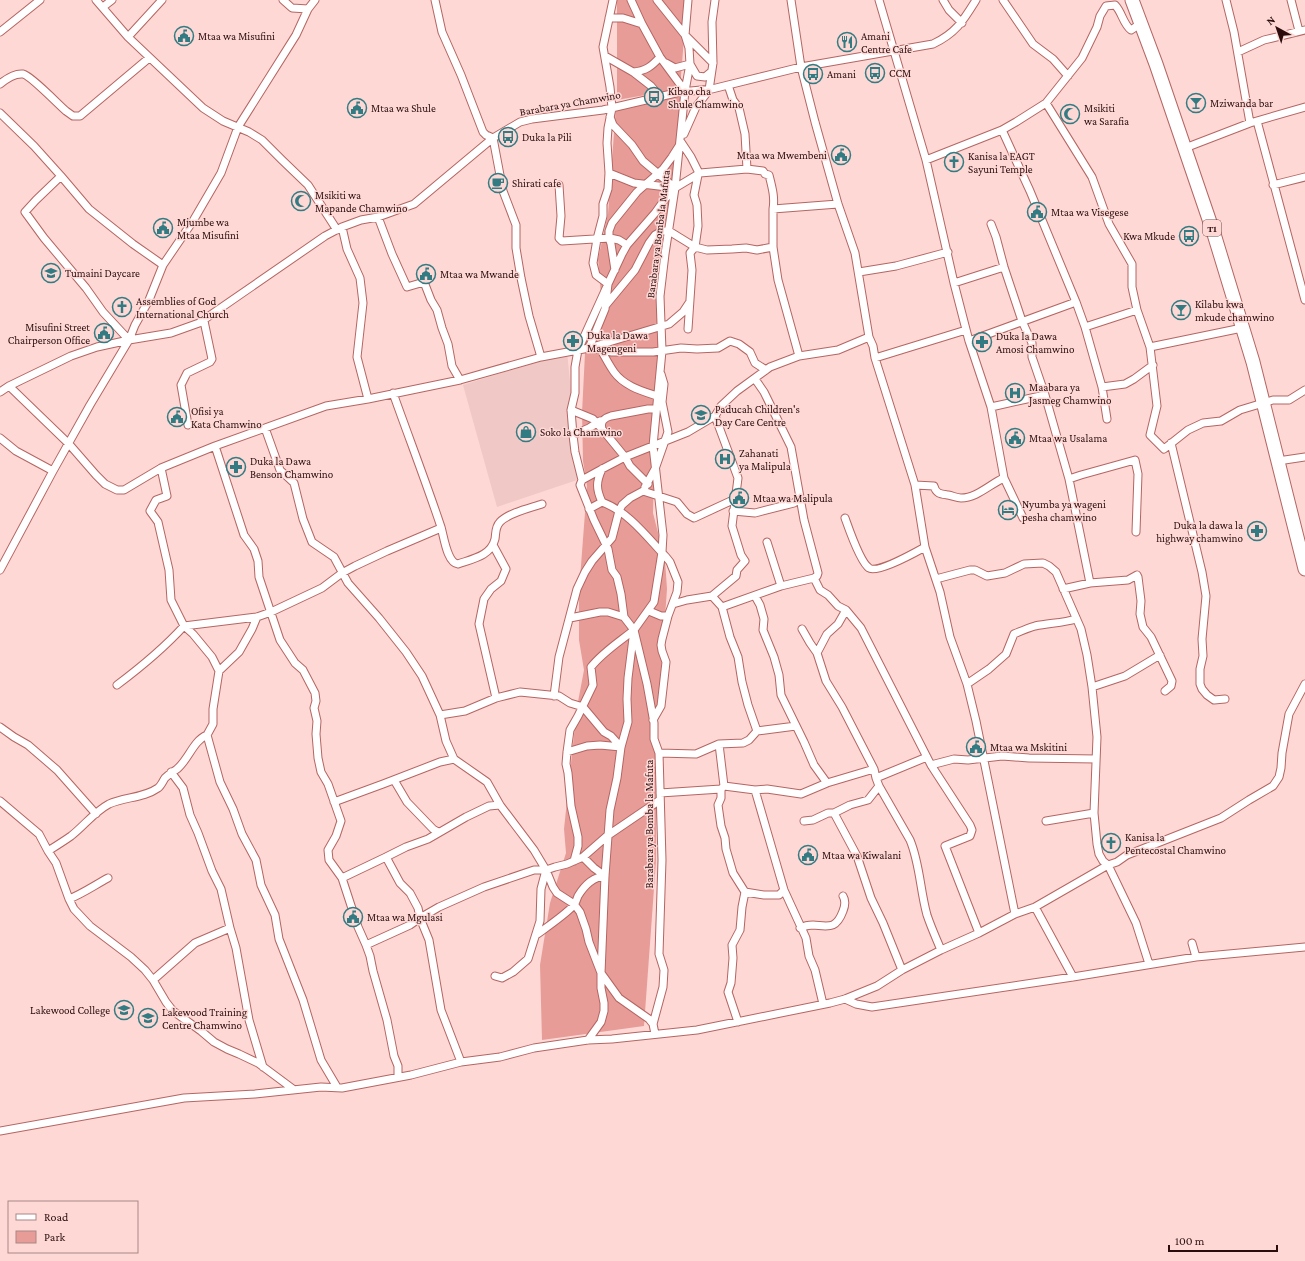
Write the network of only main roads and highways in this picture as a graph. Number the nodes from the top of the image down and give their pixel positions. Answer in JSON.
{"nodes":[{"id":1,"x":1132,"y":0,"type":"edge"},
{"id":2,"x":1300,"y":529,"type":"edge"},
{"id":3,"x":1305,"y":569,"type":"edge"}],
"edges":[{"from":1,"to":2,"type":"highway","number":"T1"},
{"from":2,"to":3,"type":"highway","number":"T1"}]}
